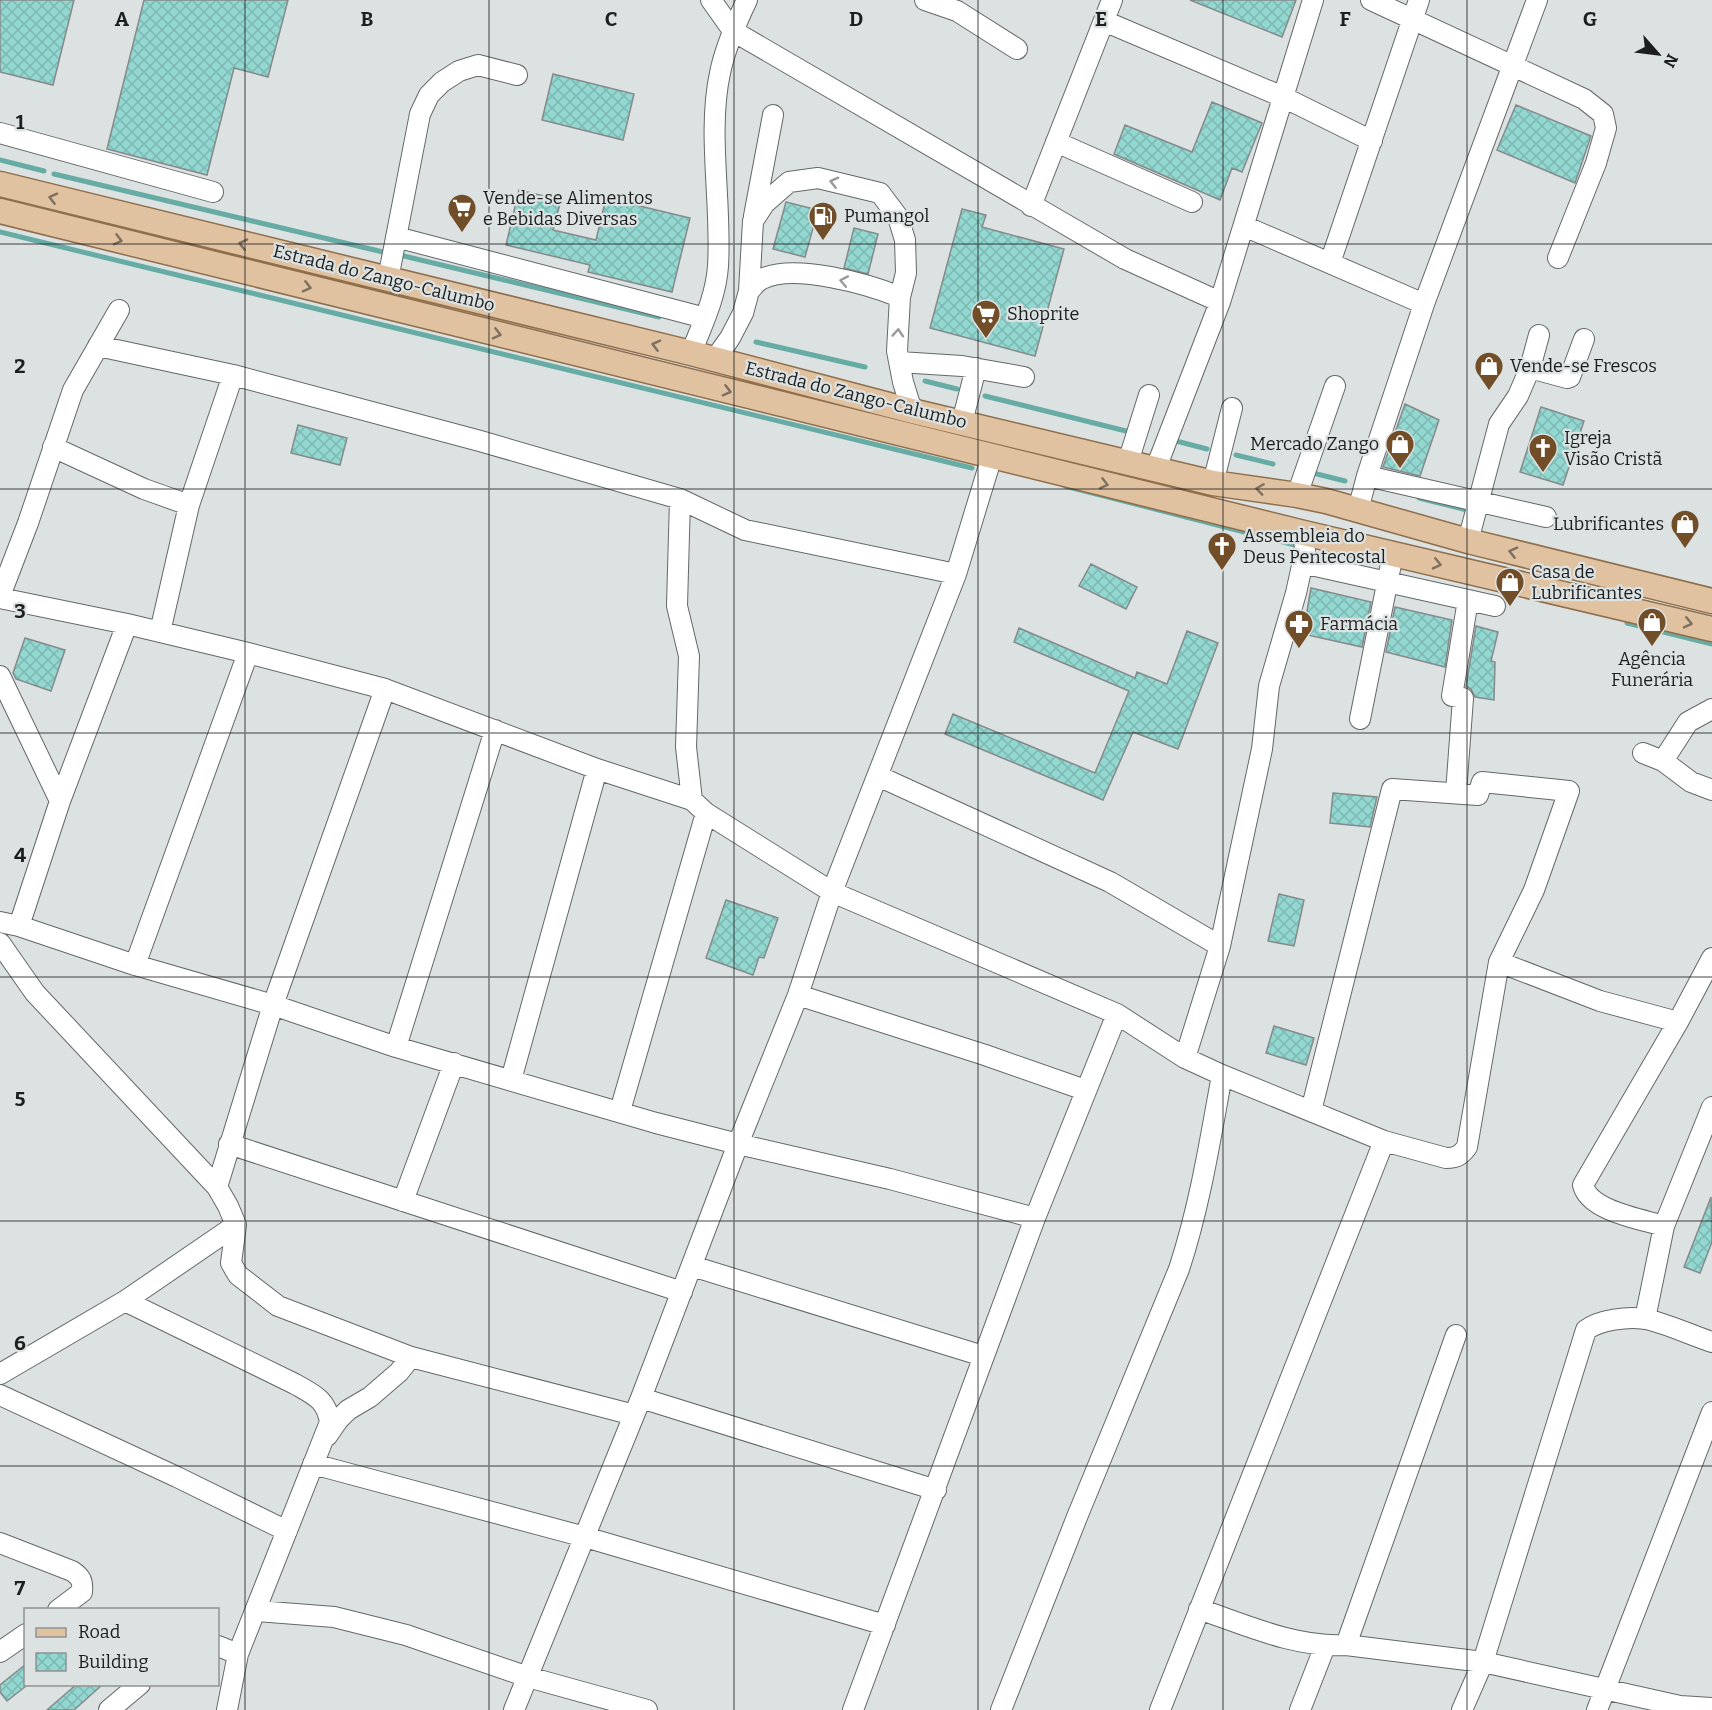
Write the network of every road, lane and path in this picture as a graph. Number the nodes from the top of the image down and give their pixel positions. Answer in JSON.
{"nodes":[{"id":1,"x":711,"y":0,"type":"edge"},
{"id":2,"x":747,"y":0,"type":"edge"},
{"id":3,"x":925,"y":0,"type":"edge"},
{"id":4,"x":1112,"y":0,"type":"edge"},
{"id":5,"x":1313,"y":0,"type":"edge"},
{"id":6,"x":1371,"y":0,"type":"edge"},
{"id":7,"x":1419,"y":0,"type":"edge"},
{"id":8,"x":1537,"y":0,"type":"edge"},
{"id":9,"x":1413,"y":20,"type":"junction"},
{"id":10,"x":1104,"y":21,"type":"junction"},
{"id":11,"x":733,"y":31,"type":"junction"},
{"id":12,"x":1017,"y":49,"type":"dead end"},
{"id":13,"x":1512,"y":66,"type":"junction"},
{"id":14,"x":517,"y":75,"type":"dead end"},
{"id":15,"x":1283,"y":97,"type":"junction"},
{"id":16,"x":773,"y":115,"type":"dead end"},
{"id":17,"x":0,"y":133,"type":"edge"},
{"id":18,"x":1372,"y":141,"type":"junction"},
{"id":19,"x":1056,"y":142,"type":"junction"},
{"id":20,"x":0,"y":184,"type":"edge"},
{"id":21,"x":213,"y":192,"type":"dead end"},
{"id":22,"x":1192,"y":202,"type":"dead end"},
{"id":23,"x":1031,"y":206,"type":"junction"},
{"id":24,"x":0,"y":211,"type":"edge"},
{"id":25,"x":753,"y":221,"type":"junction"},
{"id":26,"x":1244,"y":226,"type":"junction"},
{"id":27,"x":396,"y":237,"type":"junction"},
{"id":28,"x":1558,"y":258,"type":"dead end"},
{"id":29,"x":1330,"y":263,"type":"junction"},
{"id":30,"x":388,"y":279,"type":"junction"},
{"id":31,"x":749,"y":291,"type":"junction"},
{"id":32,"x":900,"y":297,"type":"junction"},
{"id":33,"x":1220,"y":302,"type":"junction"},
{"id":34,"x":1424,"y":304,"type":"junction"},
{"id":35,"x":119,"y":310,"type":"dead end"},
{"id":36,"x":705,"y":318,"type":"junction"},
{"id":37,"x":1539,"y":335,"type":"dead end"},
{"id":38,"x":1584,"y":339,"type":"dead end"},
{"id":39,"x":98,"y":346,"type":"junction"},
{"id":40,"x":691,"y":353,"type":"junction"},
{"id":41,"x":715,"y":359,"type":"junction"},
{"id":42,"x":899,"y":362,"type":"junction"},
{"id":43,"x":976,"y":368,"type":"junction"},
{"id":44,"x":1530,"y":368,"type":"junction"},
{"id":45,"x":233,"y":375,"type":"junction"},
{"id":46,"x":1024,"y":377,"type":"dead end"},
{"id":47,"x":1335,"y":386,"type":"dead end"},
{"id":48,"x":1149,"y":395,"type":"dead end"},
{"id":49,"x":1232,"y":408,"type":"dead end"},
{"id":50,"x":912,"y":411,"type":"junction"},
{"id":51,"x":962,"y":422,"type":"junction"},
{"id":52,"x":53,"y":447,"type":"junction"},
{"id":53,"x":992,"y":456,"type":"junction"},
{"id":54,"x":1128,"y":462,"type":"junction"},
{"id":55,"x":1156,"y":468,"type":"junction"},
{"id":56,"x":1367,"y":476,"type":"junction"},
{"id":57,"x":1213,"y":483,"type":"junction"},
{"id":58,"x":1297,"y":495,"type":"junction"},
{"id":59,"x":680,"y":500,"type":"junction"},
{"id":60,"x":1477,"y":501,"type":"junction"},
{"id":61,"x":189,"y":505,"type":"junction"},
{"id":62,"x":1358,"y":510,"type":"junction"},
{"id":63,"x":1546,"y":517,"type":"dead end"},
{"id":64,"x":1304,"y":533,"type":"junction"},
{"id":65,"x":1468,"y":541,"type":"junction"},
{"id":66,"x":1393,"y":554,"type":"junction"},
{"id":67,"x":1302,"y":563,"type":"junction"},
{"id":68,"x":956,"y":574,"type":"junction"},
{"id":69,"x":1387,"y":582,"type":"junction"},
{"id":70,"x":0,"y":597,"type":"edge"},
{"id":71,"x":1468,"y":600,"type":"junction"},
{"id":72,"x":1712,"y":601,"type":"edge"},
{"id":73,"x":1495,"y":606,"type":"dead end"},
{"id":74,"x":128,"y":624,"type":"junction"},
{"id":75,"x":1712,"y":629,"type":"edge"},
{"id":76,"x":160,"y":632,"type":"junction"},
{"id":77,"x":248,"y":653,"type":"junction"},
{"id":78,"x":0,"y":676,"type":"edge"},
{"id":79,"x":385,"y":689,"type":"junction"},
{"id":80,"x":1712,"y":709,"type":"edge"},
{"id":81,"x":1360,"y":719,"type":"dead end"},
{"id":82,"x":495,"y":730,"type":"junction"},
{"id":83,"x":1643,"y":753,"type":"dead end"},
{"id":84,"x":1663,"y":761,"type":"junction"},
{"id":85,"x":597,"y":769,"type":"junction"},
{"id":86,"x":879,"y":776,"type":"junction"},
{"id":87,"x":1712,"y":790,"type":"edge"},
{"id":88,"x":1456,"y":794,"type":"junction"},
{"id":89,"x":60,"y":801,"type":"junction"},
{"id":90,"x":699,"y":807,"type":"junction"},
{"id":91,"x":832,"y":892,"type":"junction"},
{"id":92,"x":9,"y":924,"type":"edge"},
{"id":93,"x":0,"y":943,"type":"edge"},
{"id":94,"x":1220,"y":946,"type":"junction"},
{"id":95,"x":1712,"y":958,"type":"edge"},
{"id":96,"x":1499,"y":962,"type":"junction"},
{"id":97,"x":135,"y":965,"type":"junction"},
{"id":98,"x":798,"y":995,"type":"junction"},
{"id":99,"x":273,"y":1005,"type":"junction"},
{"id":100,"x":1117,"y":1014,"type":"junction"},
{"id":101,"x":1678,"y":1022,"type":"junction"},
{"id":102,"x":396,"y":1047,"type":"junction"},
{"id":103,"x":1185,"y":1058,"type":"junction"},
{"id":104,"x":454,"y":1064,"type":"junction"},
{"id":105,"x":1222,"y":1075,"type":"junction"},
{"id":106,"x":512,"y":1080,"type":"junction"},
{"id":107,"x":1085,"y":1090,"type":"junction"},
{"id":108,"x":1712,"y":1107,"type":"edge"},
{"id":109,"x":620,"y":1111,"type":"junction"},
{"id":110,"x":1311,"y":1112,"type":"junction"},
{"id":111,"x":1384,"y":1141,"type":"junction"},
{"id":112,"x":229,"y":1144,"type":"junction"},
{"id":113,"x":738,"y":1144,"type":"junction"},
{"id":114,"x":217,"y":1187,"type":"junction"},
{"id":115,"x":403,"y":1201,"type":"junction"},
{"id":116,"x":1035,"y":1218,"type":"junction"},
{"id":117,"x":236,"y":1225,"type":"junction"},
{"id":118,"x":1664,"y":1226,"type":"junction"},
{"id":119,"x":692,"y":1266,"type":"junction"},
{"id":120,"x":682,"y":1292,"type":"junction"},
{"id":121,"x":125,"y":1301,"type":"junction"},
{"id":122,"x":1644,"y":1318,"type":"junction"},
{"id":123,"x":1456,"y":1335,"type":"dead end"},
{"id":124,"x":1712,"y":1342,"type":"edge"},
{"id":125,"x":983,"y":1356,"type":"junction"},
{"id":126,"x":411,"y":1357,"type":"junction"},
{"id":127,"x":0,"y":1374,"type":"edge"},
{"id":128,"x":0,"y":1395,"type":"edge"},
{"id":129,"x":637,"y":1407,"type":"junction"},
{"id":130,"x":1712,"y":1412,"type":"edge"},
{"id":131,"x":321,"y":1445,"type":"junction"},
{"id":132,"x":313,"y":1464,"type":"junction"},
{"id":133,"x":936,"y":1490,"type":"junction"},
{"id":134,"x":287,"y":1531,"type":"junction"},
{"id":135,"x":585,"y":1537,"type":"junction"},
{"id":136,"x":0,"y":1543,"type":"edge"},
{"id":137,"x":61,"y":1608,"type":"edge"},
{"id":138,"x":1199,"y":1609,"type":"junction"},
{"id":139,"x":257,"y":1611,"type":"junction"},
{"id":140,"x":885,"y":1625,"type":"junction"},
{"id":141,"x":24,"y":1635,"type":"edge"},
{"id":142,"x":1346,"y":1645,"type":"junction"},
{"id":143,"x":219,"y":1646,"type":"edge"},
{"id":144,"x":1325,"y":1646,"type":"junction"},
{"id":145,"x":0,"y":1652,"type":"edge"},
{"id":146,"x":238,"y":1654,"type":"junction"},
{"id":147,"x":1483,"y":1662,"type":"junction"},
{"id":148,"x":528,"y":1677,"type":"junction"},
{"id":149,"x":138,"y":1686,"type":"edge"},
{"id":150,"x":1604,"y":1689,"type":"junction"},
{"id":151,"x":1712,"y":1708,"type":"edge"},
{"id":152,"x":110,"y":1710,"type":"edge"},
{"id":153,"x":227,"y":1710,"type":"edge"},
{"id":154,"x":514,"y":1710,"type":"edge"},
{"id":155,"x":647,"y":1710,"type":"edge"},
{"id":156,"x":853,"y":1710,"type":"edge"},
{"id":157,"x":1001,"y":1710,"type":"edge"},
{"id":158,"x":1160,"y":1710,"type":"edge"},
{"id":159,"x":1300,"y":1710,"type":"edge"},
{"id":160,"x":1462,"y":1710,"type":"edge"},
{"id":161,"x":1597,"y":1710,"type":"edge"}],
"edges":[{"from":1,"to":11,"type":"street"},
{"from":2,"to":11,"type":"street"},
{"from":3,"to":12,"type":"street"},
{"from":4,"to":10,"type":"street"},
{"from":5,"to":15,"type":"street"},
{"from":6,"to":9,"type":"street"},
{"from":7,"to":9,"type":"street"},
{"from":8,"to":13,"type":"street"},
{"from":9,"to":13,"type":"street"},
{"from":9,"to":18,"type":"street"},
{"from":10,"to":15,"type":"street"},
{"from":10,"to":19,"type":"street"},
{"from":11,"to":23,"type":"street"},
{"from":11,"to":36,"type":"street"},
{"from":13,"to":28,"type":"street"},
{"from":13,"to":34,"type":"street"},
{"from":14,"to":27,"type":"street"},
{"from":15,"to":18,"type":"street"},
{"from":15,"to":26,"type":"street"},
{"from":16,"to":25,"type":"street"},
{"from":17,"to":21,"type":"street"},
{"from":18,"to":29,"type":"street"},
{"from":19,"to":22,"type":"street"},
{"from":19,"to":23,"type":"street"},
{"from":30,"to":20,"type":"main road","name":"Estrada do Zango-Calumbo","one_way":true},
{"from":23,"to":33,"type":"street"},
{"from":24,"to":53,"type":"main road","name":"Estrada do Zango-Calumbo","one_way":true},
{"from":25,"to":31,"type":"street"},
{"from":32,"to":25,"type":"street","one_way":true},
{"from":26,"to":29,"type":"street"},
{"from":26,"to":33,"type":"street"},
{"from":27,"to":30,"type":"street"},
{"from":27,"to":36,"type":"street"},
{"from":29,"to":34,"type":"street"},
{"from":40,"to":30,"type":"main road","name":"Estrada do Zango-Calumbo","one_way":true},
{"from":32,"to":31,"type":"street","one_way":true},
{"from":31,"to":41,"type":"street"},
{"from":42,"to":32,"type":"street","one_way":true},
{"from":33,"to":55,"type":"street"},
{"from":34,"to":56,"type":"street"},
{"from":35,"to":39,"type":"street"},
{"from":36,"to":40,"type":"street"},
{"from":37,"to":44,"type":"street"},
{"from":38,"to":44,"type":"street"},
{"from":39,"to":45,"type":"street"},
{"from":39,"to":52,"type":"street"},
{"from":40,"to":41,"type":"main road","name":"Estrada do Zango-Calumbo"},
{"from":41,"to":50,"type":"main road","name":"Estrada do Zango-Calumbo"},
{"from":42,"to":43,"type":"street"},
{"from":42,"to":50,"type":"street"},
{"from":43,"to":46,"type":"street"},
{"from":43,"to":51,"type":"street"},
{"from":44,"to":60,"type":"street"},
{"from":45,"to":59,"type":"street"},
{"from":45,"to":61,"type":"street"},
{"from":47,"to":58,"type":"street"},
{"from":48,"to":54,"type":"street"},
{"from":49,"to":57,"type":"street"},
{"from":50,"to":51,"type":"main road","name":"Estrada do Zango-Calumbo"},
{"from":51,"to":54,"type":"main road","name":"Estrada do Zango-Calumbo"},
{"from":52,"to":61,"type":"street"},
{"from":52,"to":70,"type":"street"},
{"from":53,"to":64,"type":"main road","name":"Estrada do Zango-Calumbo","one_way":true},
{"from":53,"to":68,"type":"street"},
{"from":54,"to":55,"type":"main road","name":"Estrada do Zango-Calumbo"},
{"from":55,"to":57,"type":"main road","name":"Estrada do Zango-Calumbo"},
{"from":56,"to":60,"type":"street"},
{"from":56,"to":62,"type":"street"},
{"from":58,"to":57,"type":"main road","name":"Estrada do Zango-Calumbo","one_way":true},
{"from":58,"to":62,"type":"main road","name":"Estrada do Zango-Calumbo"},
{"from":59,"to":68,"type":"street"},
{"from":59,"to":90,"type":"street"},
{"from":60,"to":63,"type":"street"},
{"from":60,"to":65,"type":"street"},
{"from":61,"to":76,"type":"street"},
{"from":62,"to":65,"type":"main road","name":"Estrada do Zango-Calumbo"},
{"from":64,"to":66,"type":"main road","name":"Estrada do Zango-Calumbo"},
{"from":64,"to":67,"type":"street"},
{"from":72,"to":65,"type":"main road","name":"Estrada do Zango-Calumbo","one_way":true},
{"from":66,"to":69,"type":"street"},
{"from":66,"to":75,"type":"main road","name":"Estrada do Zango-Calumbo","one_way":true},
{"from":67,"to":69,"type":"street"},
{"from":67,"to":94,"type":"street"},
{"from":68,"to":86,"type":"street"},
{"from":69,"to":71,"type":"street"},
{"from":69,"to":81,"type":"street"},
{"from":70,"to":74,"type":"street"},
{"from":71,"to":73,"type":"street"},
{"from":71,"to":88,"type":"street"},
{"from":74,"to":76,"type":"street"},
{"from":74,"to":89,"type":"street"},
{"from":76,"to":77,"type":"street"},
{"from":77,"to":79,"type":"street"},
{"from":77,"to":97,"type":"street"},
{"from":78,"to":89,"type":"street"},
{"from":79,"to":82,"type":"street"},
{"from":79,"to":99,"type":"street"},
{"from":80,"to":84,"type":"street"},
{"from":82,"to":85,"type":"street"},
{"from":82,"to":102,"type":"street"},
{"from":83,"to":84,"type":"street"},
{"from":84,"to":87,"type":"street"},
{"from":85,"to":90,"type":"street"},
{"from":85,"to":106,"type":"street"},
{"from":86,"to":91,"type":"street"},
{"from":86,"to":94,"type":"street"},
{"from":88,"to":96,"type":"street"},
{"from":88,"to":110,"type":"street"},
{"from":89,"to":92,"type":"street"},
{"from":90,"to":91,"type":"street"},
{"from":90,"to":109,"type":"street"},
{"from":91,"to":98,"type":"street"},
{"from":91,"to":100,"type":"street"},
{"from":92,"to":97,"type":"street"},
{"from":93,"to":114,"type":"street"},
{"from":94,"to":103,"type":"street"},
{"from":95,"to":101,"type":"street"},
{"from":96,"to":101,"type":"street"},
{"from":96,"to":111,"type":"street"},
{"from":97,"to":99,"type":"street"},
{"from":98,"to":107,"type":"street"},
{"from":98,"to":113,"type":"street"},
{"from":99,"to":102,"type":"street"},
{"from":99,"to":112,"type":"street"},
{"from":100,"to":103,"type":"street"},
{"from":100,"to":107,"type":"street"},
{"from":101,"to":118,"type":"street"},
{"from":102,"to":104,"type":"street"},
{"from":103,"to":105,"type":"street"},
{"from":104,"to":106,"type":"street"},
{"from":104,"to":115,"type":"street"},
{"from":105,"to":110,"type":"street"},
{"from":105,"to":157,"type":"street"},
{"from":106,"to":109,"type":"street"},
{"from":107,"to":116,"type":"street"},
{"from":108,"to":118,"type":"street"},
{"from":109,"to":113,"type":"street"},
{"from":110,"to":111,"type":"street"},
{"from":111,"to":138,"type":"street"},
{"from":112,"to":114,"type":"street"},
{"from":112,"to":115,"type":"street"},
{"from":113,"to":116,"type":"street"},
{"from":113,"to":119,"type":"street"},
{"from":114,"to":117,"type":"street"},
{"from":115,"to":120,"type":"street"},
{"from":116,"to":125,"type":"street"},
{"from":117,"to":121,"type":"street"},
{"from":117,"to":126,"type":"street"},
{"from":118,"to":122,"type":"street"},
{"from":119,"to":120,"type":"street"},
{"from":119,"to":125,"type":"street"},
{"from":120,"to":129,"type":"street"},
{"from":121,"to":127,"type":"street"},
{"from":121,"to":131,"type":"street"},
{"from":122,"to":124,"type":"street"},
{"from":122,"to":147,"type":"street"},
{"from":123,"to":142,"type":"street"},
{"from":125,"to":133,"type":"street"},
{"from":126,"to":129,"type":"street"},
{"from":126,"to":131,"type":"street"},
{"from":128,"to":134,"type":"street"},
{"from":129,"to":133,"type":"street"},
{"from":129,"to":135,"type":"street"},
{"from":130,"to":150,"type":"street"},
{"from":131,"to":132,"type":"street"},
{"from":132,"to":134,"type":"street"},
{"from":132,"to":135,"type":"street"},
{"from":133,"to":140,"type":"street"},
{"from":134,"to":139,"type":"street"},
{"from":135,"to":140,"type":"street"},
{"from":135,"to":148,"type":"street"},
{"from":136,"to":137,"type":"street"},
{"from":138,"to":144,"type":"street"},
{"from":138,"to":158,"type":"street"},
{"from":139,"to":146,"type":"street"},
{"from":139,"to":148,"type":"street"},
{"from":140,"to":156,"type":"street"},
{"from":141,"to":145,"type":"street"},
{"from":142,"to":144,"type":"street"},
{"from":142,"to":147,"type":"street"},
{"from":143,"to":146,"type":"street"},
{"from":144,"to":159,"type":"street"},
{"from":146,"to":153,"type":"street"},
{"from":147,"to":150,"type":"street"},
{"from":147,"to":160,"type":"street"},
{"from":148,"to":154,"type":"street"},
{"from":148,"to":155,"type":"street"},
{"from":149,"to":152,"type":"street"},
{"from":150,"to":151,"type":"street"},
{"from":150,"to":161,"type":"street"}]}
